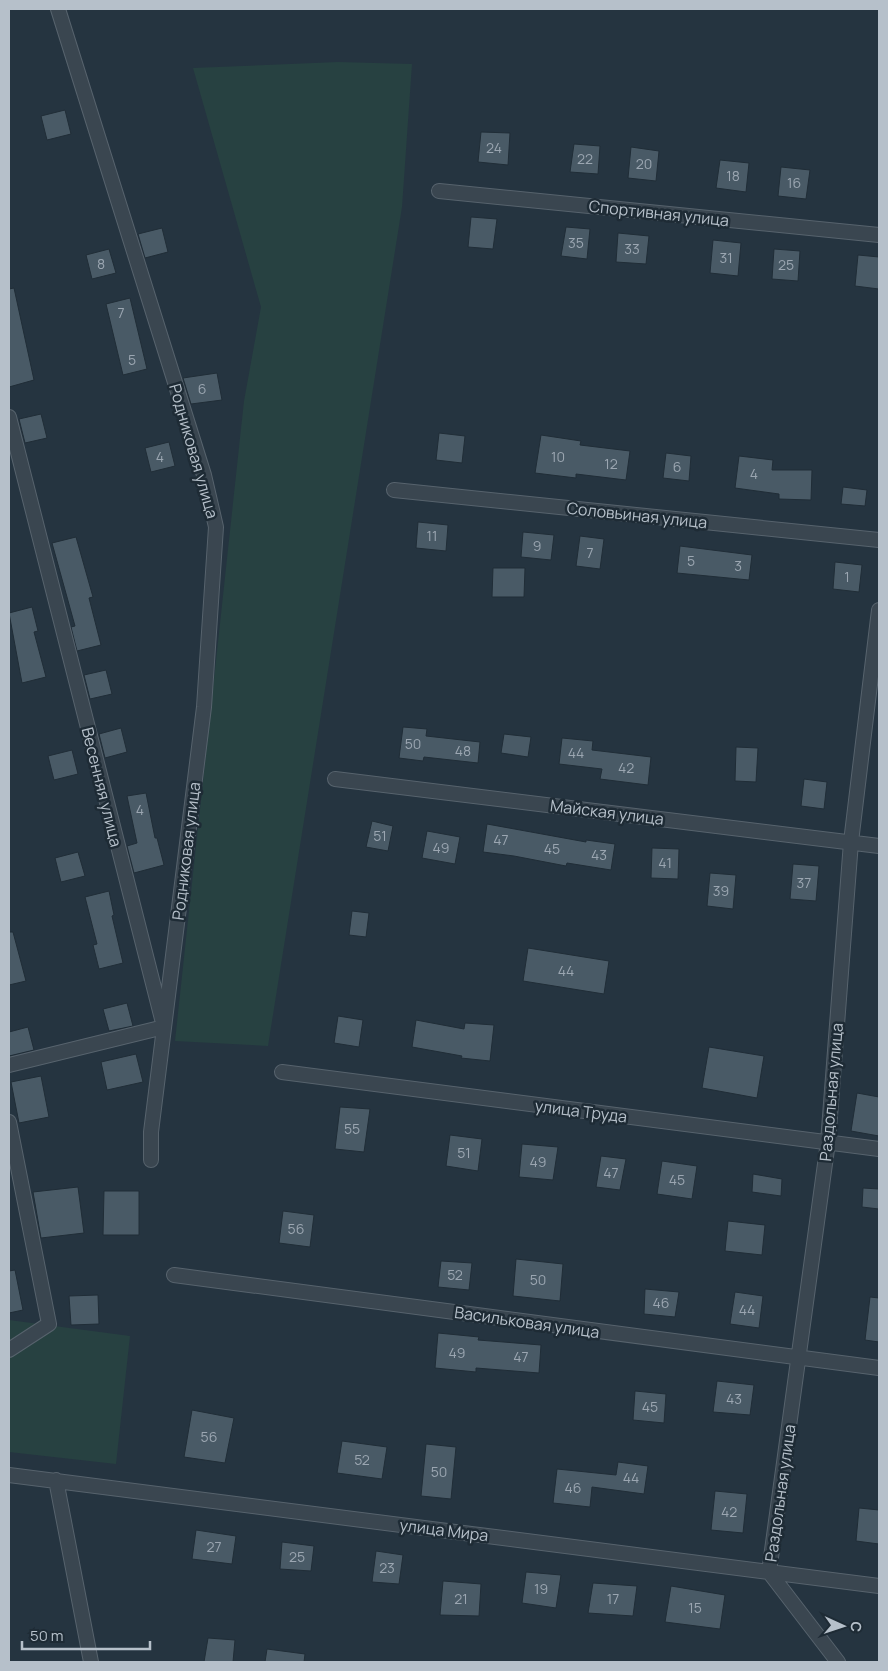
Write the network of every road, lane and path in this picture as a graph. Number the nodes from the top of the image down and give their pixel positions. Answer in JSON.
{"nodes":[{"id":1,"x":58,"y":9,"type":"edge"},
{"id":2,"x":439,"y":190,"type":"dead end"},
{"id":3,"x":879,"y":235,"type":"edge"},
{"id":4,"x":9,"y":417,"type":"edge"},
{"id":5,"x":394,"y":490,"type":"dead end"},
{"id":6,"x":879,"y":540,"type":"edge"},
{"id":7,"x":879,"y":610,"type":"edge"},
{"id":8,"x":335,"y":779,"type":"dead end"},
{"id":9,"x":851,"y":842,"type":"junction"},
{"id":10,"x":879,"y":846,"type":"edge"},
{"id":11,"x":164,"y":1027,"type":"junction"},
{"id":12,"x":9,"y":1065,"type":"edge"},
{"id":13,"x":282,"y":1072,"type":"dead end"},
{"id":14,"x":9,"y":1122,"type":"edge"},
{"id":15,"x":828,"y":1142,"type":"junction"},
{"id":16,"x":879,"y":1149,"type":"edge"},
{"id":17,"x":151,"y":1160,"type":"dead end"},
{"id":18,"x":174,"y":1275,"type":"dead end"},
{"id":19,"x":9,"y":1350,"type":"edge"},
{"id":20,"x":798,"y":1358,"type":"junction"},
{"id":21,"x":879,"y":1368,"type":"edge"},
{"id":22,"x":9,"y":1475,"type":"edge"},
{"id":23,"x":56,"y":1480,"type":"junction"},
{"id":24,"x":769,"y":1572,"type":"junction"},
{"id":25,"x":879,"y":1586,"type":"edge"},
{"id":26,"x":91,"y":1662,"type":"edge"},
{"id":27,"x":838,"y":1662,"type":"edge"}],
"edges":[{"from":1,"to":11,"type":"street","name":"Родниковая улица"},
{"from":2,"to":3,"type":"street","name":"Спортивная улица"},
{"from":4,"to":11,"type":"street","name":"Весенняя улица"},
{"from":5,"to":6,"type":"street","name":"Соловьиная улица"},
{"from":7,"to":9,"type":"street","name":"Раздольная улица"},
{"from":8,"to":9,"type":"street","name":"Майская улица"},
{"from":9,"to":10,"type":"street","name":"Майская улица"},
{"from":9,"to":15,"type":"street","name":"Раздольная улица"},
{"from":11,"to":12,"type":"street"},
{"from":11,"to":17,"type":"street","name":"Весенняя улица"},
{"from":13,"to":15,"type":"street","name":"улица Труда"},
{"from":14,"to":19,"type":"street"},
{"from":15,"to":16,"type":"street","name":"улица Труда"},
{"from":15,"to":20,"type":"street","name":"Раздольная улица"},
{"from":18,"to":20,"type":"street","name":"Васильковая улица"},
{"from":20,"to":21,"type":"street","name":"Васильковая улица"},
{"from":20,"to":24,"type":"street","name":"Раздольная улица"},
{"from":22,"to":23,"type":"street","name":"улица Мира"},
{"from":23,"to":24,"type":"street","name":"улица Мира"},
{"from":23,"to":26,"type":"street"},
{"from":24,"to":25,"type":"street","name":"улица Мира"},
{"from":24,"to":27,"type":"street"}]}
